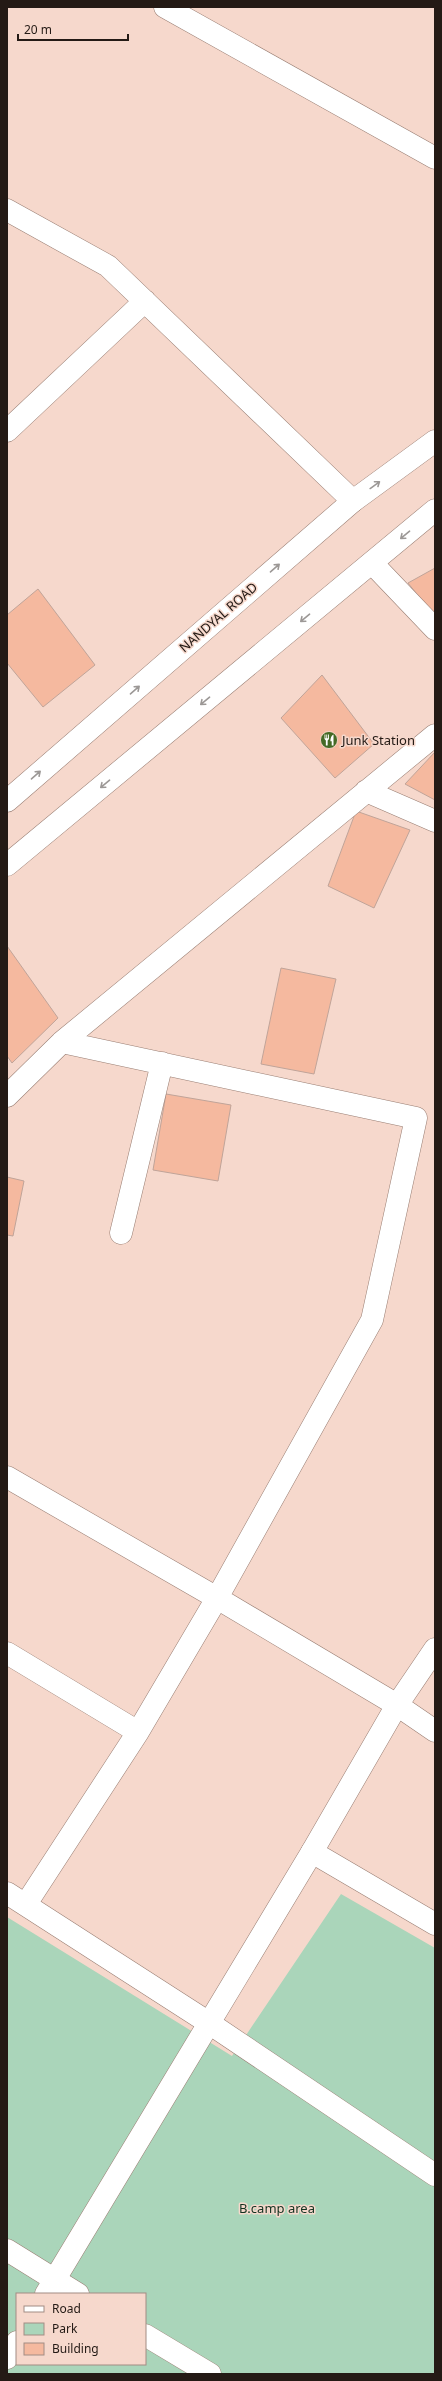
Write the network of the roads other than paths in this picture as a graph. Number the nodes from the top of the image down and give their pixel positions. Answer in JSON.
{"nodes":[{"id":1,"x":165,"y":7,"type":"edge"},
{"id":2,"x":435,"y":158,"type":"edge"},
{"id":3,"x":7,"y":210,"type":"edge"},
{"id":4,"x":145,"y":301,"type":"junction"},
{"id":5,"x":7,"y":431,"type":"edge"},
{"id":6,"x":435,"y":441,"type":"edge"},
{"id":7,"x":354,"y":501,"type":"junction"},
{"id":8,"x":435,"y":510,"type":"edge"},
{"id":9,"x":372,"y":562,"type":"junction"},
{"id":10,"x":435,"y":629,"type":"edge"},
{"id":11,"x":435,"y":735,"type":"edge"},
{"id":12,"x":366,"y":791,"type":"junction"},
{"id":13,"x":7,"y":801,"type":"edge"},
{"id":14,"x":435,"y":821,"type":"edge"},
{"id":15,"x":7,"y":865,"type":"edge"},
{"id":16,"x":62,"y":1042,"type":"junction"},
{"id":17,"x":162,"y":1063,"type":"junction"},
{"id":18,"x":7,"y":1096,"type":"edge"},
{"id":19,"x":121,"y":1234,"type":"dead end"},
{"id":20,"x":7,"y":1477,"type":"edge"},
{"id":21,"x":217,"y":1598,"type":"junction"},
{"id":22,"x":435,"y":1649,"type":"edge"},
{"id":23,"x":7,"y":1653,"type":"edge"},
{"id":24,"x":397,"y":1705,"type":"junction"},
{"id":25,"x":435,"y":1731,"type":"edge"},
{"id":26,"x":138,"y":1732,"type":"junction"},
{"id":27,"x":312,"y":1852,"type":"junction"},
{"id":28,"x":7,"y":1893,"type":"edge"},
{"id":29,"x":26,"y":1904,"type":"junction"},
{"id":30,"x":435,"y":1924,"type":"edge"},
{"id":31,"x":209,"y":2023,"type":"junction"},
{"id":32,"x":435,"y":2175,"type":"edge"},
{"id":33,"x":7,"y":2250,"type":"edge"},
{"id":34,"x":50,"y":2287,"type":"edge"},
{"id":35,"x":74,"y":2293,"type":"edge"},
{"id":36,"x":146,"y":2336,"type":"edge"},
{"id":37,"x":16,"y":2344,"type":"edge"},
{"id":38,"x":7,"y":2358,"type":"edge"},
{"id":39,"x":210,"y":2374,"type":"edge"}],
"edges":[{"from":1,"to":2,"type":"street"},
{"from":3,"to":4,"type":"street"},
{"from":4,"to":5,"type":"street"},
{"from":4,"to":7,"type":"street"},
{"from":7,"to":6,"type":"street","name":"NANDYAL ROAD","one_way":true},
{"from":13,"to":7,"type":"street","name":"NANDYAL ROAD","one_way":true},
{"from":8,"to":9,"type":"street","one_way":true},
{"from":9,"to":10,"type":"street"},
{"from":9,"to":15,"type":"street","one_way":true},
{"from":11,"to":12,"type":"street"},
{"from":12,"to":14,"type":"street"},
{"from":12,"to":16,"type":"street"},
{"from":16,"to":17,"type":"street"},
{"from":16,"to":18,"type":"street"},
{"from":17,"to":19,"type":"street"},
{"from":17,"to":21,"type":"street"},
{"from":20,"to":21,"type":"street"},
{"from":21,"to":24,"type":"street"},
{"from":21,"to":26,"type":"street"},
{"from":22,"to":24,"type":"street"},
{"from":23,"to":26,"type":"street"},
{"from":24,"to":25,"type":"street"},
{"from":24,"to":27,"type":"street"},
{"from":26,"to":29,"type":"street"},
{"from":27,"to":30,"type":"street"},
{"from":27,"to":31,"type":"street"},
{"from":28,"to":29,"type":"street"},
{"from":29,"to":31,"type":"street"},
{"from":31,"to":32,"type":"street"},
{"from":31,"to":34,"type":"street"},
{"from":33,"to":34,"type":"street"},
{"from":34,"to":35,"type":"street"},
{"from":36,"to":39,"type":"street"},
{"from":37,"to":38,"type":"street"}]}
